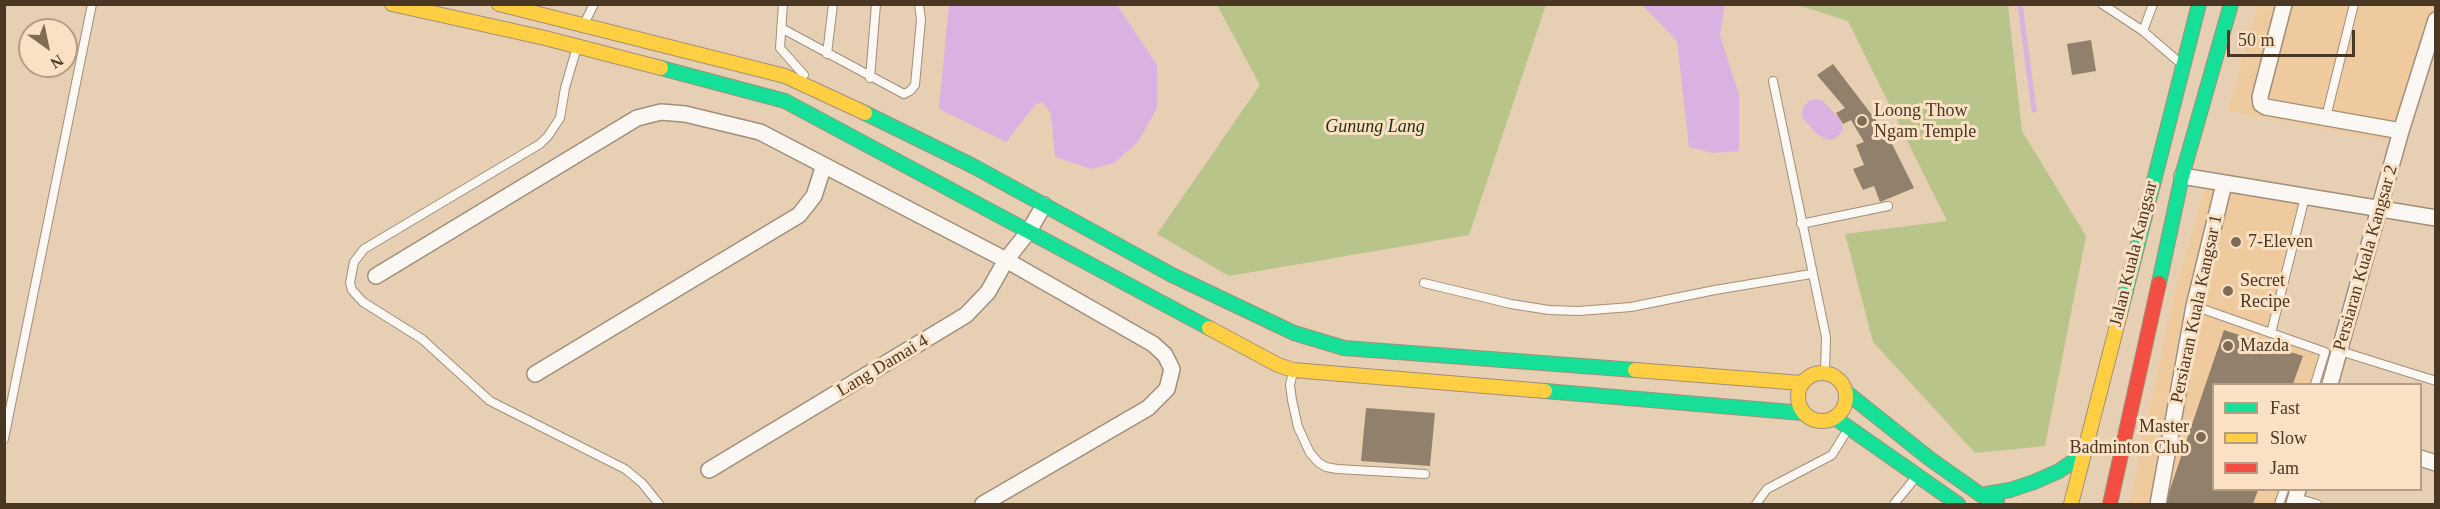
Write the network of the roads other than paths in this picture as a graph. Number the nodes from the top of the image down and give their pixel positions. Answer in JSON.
{"nodes":[{"id":1,"x":92,"y":4,"type":"edge"},
{"id":2,"x":392,"y":4,"type":"edge"},
{"id":3,"x":499,"y":4,"type":"edge"},
{"id":4,"x":594,"y":4,"type":"edge"},
{"id":5,"x":783,"y":4,"type":"edge"},
{"id":6,"x":833,"y":4,"type":"edge"},
{"id":7,"x":876,"y":4,"type":"edge"},
{"id":8,"x":919,"y":4,"type":"edge"},
{"id":9,"x":2102,"y":4,"type":"edge"},
{"id":10,"x":2153,"y":4,"type":"edge"},
{"id":11,"x":2199,"y":4,"type":"edge"},
{"id":12,"x":2231,"y":4,"type":"edge"},
{"id":13,"x":2284,"y":4,"type":"edge"},
{"id":14,"x":2354,"y":4,"type":"edge"},
{"id":15,"x":2436,"y":20,"type":"edge"},
{"id":16,"x":583,"y":26,"type":"junction"},
{"id":17,"x":781,"y":28,"type":"junction"},
{"id":18,"x":2143,"y":31,"type":"junction"},
{"id":19,"x":577,"y":46,"type":"junction"},
{"id":20,"x":827,"y":54,"type":"junction"},
{"id":21,"x":2429,"y":58,"type":"edge"},
{"id":22,"x":2182,"y":65,"type":"junction"},
{"id":23,"x":870,"y":78,"type":"junction"},
{"id":24,"x":1773,"y":81,"type":"dead end"},
{"id":25,"x":807,"y":85,"type":"junction"},
{"id":26,"x":2326,"y":117,"type":"junction"},
{"id":27,"x":2401,"y":131,"type":"junction"},
{"id":28,"x":824,"y":165,"type":"junction"},
{"id":29,"x":2182,"y":176,"type":"junction"},
{"id":30,"x":2224,"y":184,"type":"junction"},
{"id":31,"x":2305,"y":197,"type":"junction"},
{"id":32,"x":1044,"y":205,"type":"junction"},
{"id":33,"x":1888,"y":206,"type":"dead end"},
{"id":34,"x":2379,"y":209,"type":"junction"},
{"id":35,"x":2436,"y":218,"type":"edge"},
{"id":36,"x":1801,"y":224,"type":"junction"},
{"id":37,"x":1029,"y":231,"type":"junction"},
{"id":38,"x":1006,"y":260,"type":"junction"},
{"id":39,"x":1811,"y":274,"type":"junction"},
{"id":40,"x":376,"y":276,"type":"dead end"},
{"id":41,"x":1424,"y":283,"type":"dead end"},
{"id":42,"x":2194,"y":306,"type":"junction"},
{"id":43,"x":2271,"y":333,"type":"junction"},
{"id":44,"x":2332,"y":351,"type":"junction"},
{"id":45,"x":1293,"y":370,"type":"junction"},
{"id":46,"x":1825,"y":373,"type":"junction"},
{"id":47,"x":535,"y":374,"type":"dead end"},
{"id":48,"x":2435,"y":378,"type":"edge"},
{"id":49,"x":1802,"y":383,"type":"junction"},
{"id":50,"x":2316,"y":383,"type":"edge"},
{"id":51,"x":2330,"y":383,"type":"edge"},
{"id":52,"x":1846,"y":392,"type":"junction"},
{"id":53,"x":1803,"y":413,"type":"junction"},
{"id":54,"x":1834,"y":418,"type":"junction"},
{"id":55,"x":1848,"y":428,"type":"junction"},
{"id":56,"x":4,"y":439,"type":"edge"},
{"id":57,"x":2084,"y":454,"type":"junction"},
{"id":58,"x":709,"y":470,"type":"dead end"},
{"id":59,"x":1425,"y":474,"type":"dead end"},
{"id":60,"x":1917,"y":476,"type":"junction"},
{"id":61,"x":1981,"y":495,"type":"junction"},
{"id":62,"x":2293,"y":495,"type":"edge"},
{"id":63,"x":659,"y":504,"type":"edge"},
{"id":64,"x":983,"y":504,"type":"edge"},
{"id":65,"x":1756,"y":504,"type":"edge"},
{"id":66,"x":1894,"y":504,"type":"edge"},
{"id":67,"x":1958,"y":504,"type":"edge"},
{"id":68,"x":2001,"y":504,"type":"edge"},
{"id":69,"x":2071,"y":504,"type":"edge"},
{"id":70,"x":2110,"y":504,"type":"edge"},
{"id":71,"x":2158,"y":504,"type":"edge"},
{"id":72,"x":2279,"y":504,"type":"edge"},
{"id":73,"x":2317,"y":504,"type":"edge"}],
"edges":[{"from":1,"to":56,"type":"lane"},
{"from":2,"to":19,"type":"main road"},
{"from":3,"to":16,"type":"main road"},
{"from":4,"to":16,"type":"lane"},
{"from":5,"to":17,"type":"lane"},
{"from":6,"to":20,"type":"lane"},
{"from":7,"to":23,"type":"lane"},
{"from":8,"to":23,"type":"lane"},
{"from":9,"to":18,"type":"lane"},
{"from":10,"to":18,"type":"lane"},
{"from":11,"to":22,"type":"main road","name":"Jalan Kuala Kangsar"},
{"from":12,"to":29,"type":"main road","name":"Jalan Kuala Kangsar"},
{"from":13,"to":26,"type":"street"},
{"from":14,"to":26,"type":"lane"},
{"from":15,"to":21,"type":"street","name":"Persiaran Kuala Kangsar 2"},
{"from":16,"to":19,"type":"lane"},
{"from":16,"to":25,"type":"main road"},
{"from":17,"to":20,"type":"lane"},
{"from":17,"to":25,"type":"lane"},
{"from":18,"to":22,"type":"lane"},
{"from":19,"to":37,"type":"main road"},
{"from":19,"to":63,"type":"lane"},
{"from":20,"to":23,"type":"lane"},
{"from":21,"to":27,"type":"street","name":"Persiaran Kuala Kangsar 2"},
{"from":22,"to":57,"type":"main road","name":"Jalan Kuala Kangsar"},
{"from":24,"to":36,"type":"lane"},
{"from":25,"to":32,"type":"main road"},
{"from":26,"to":27,"type":"street"},
{"from":27,"to":34,"type":"street","name":"Persiaran Kuala Kangsar 2"},
{"from":28,"to":38,"type":"street"},
{"from":28,"to":40,"type":"street"},
{"from":28,"to":47,"type":"street"},
{"from":29,"to":30,"type":"street"},
{"from":29,"to":70,"type":"main road","name":"Jalan Kuala Kangsar"},
{"from":30,"to":31,"type":"street"},
{"from":30,"to":42,"type":"street","name":"Persiaran Kuala Kangsar 1"},
{"from":31,"to":34,"type":"street"},
{"from":31,"to":43,"type":"lane"},
{"from":32,"to":37,"type":"street","name":"Lang Damai 4"},
{"from":32,"to":49,"type":"main road"},
{"from":33,"to":36,"type":"lane"},
{"from":34,"to":35,"type":"street"},
{"from":34,"to":44,"type":"street","name":"Persiaran Kuala Kangsar 2"},
{"from":36,"to":39,"type":"lane"},
{"from":37,"to":38,"type":"street","name":"Lang Damai 4"},
{"from":37,"to":45,"type":"main road"},
{"from":38,"to":58,"type":"street","name":"Lang Damai 4"},
{"from":38,"to":64,"type":"street"},
{"from":39,"to":41,"type":"lane"},
{"from":39,"to":46,"type":"lane"},
{"from":42,"to":43,"type":"lane"},
{"from":42,"to":71,"type":"street","name":"Persiaran Kuala Kangsar 1"},
{"from":43,"to":44,"type":"lane"},
{"from":44,"to":48,"type":"lane"},
{"from":44,"to":50,"type":"lane"},
{"from":44,"to":51,"type":"street","name":"Persiaran Kuala Kangsar 2"},
{"from":45,"to":53,"type":"main road"},
{"from":45,"to":59,"type":"lane"},
{"from":46,"to":49,"type":"main road"},
{"from":46,"to":52,"type":"main road"},
{"from":49,"to":53,"type":"main road"},
{"from":52,"to":54,"type":"main road"},
{"from":52,"to":61,"type":"main road"},
{"from":53,"to":54,"type":"main road"},
{"from":54,"to":55,"type":"main road"},
{"from":55,"to":60,"type":"main road"},
{"from":55,"to":65,"type":"lane"},
{"from":57,"to":61,"type":"main road"},
{"from":57,"to":69,"type":"main road","name":"Jalan Kuala Kangsar"},
{"from":60,"to":66,"type":"lane"},
{"from":60,"to":67,"type":"main road"},
{"from":61,"to":68,"type":"main road"},
{"from":62,"to":72,"type":"lane"},
{"from":62,"to":73,"type":"lane"}]}
